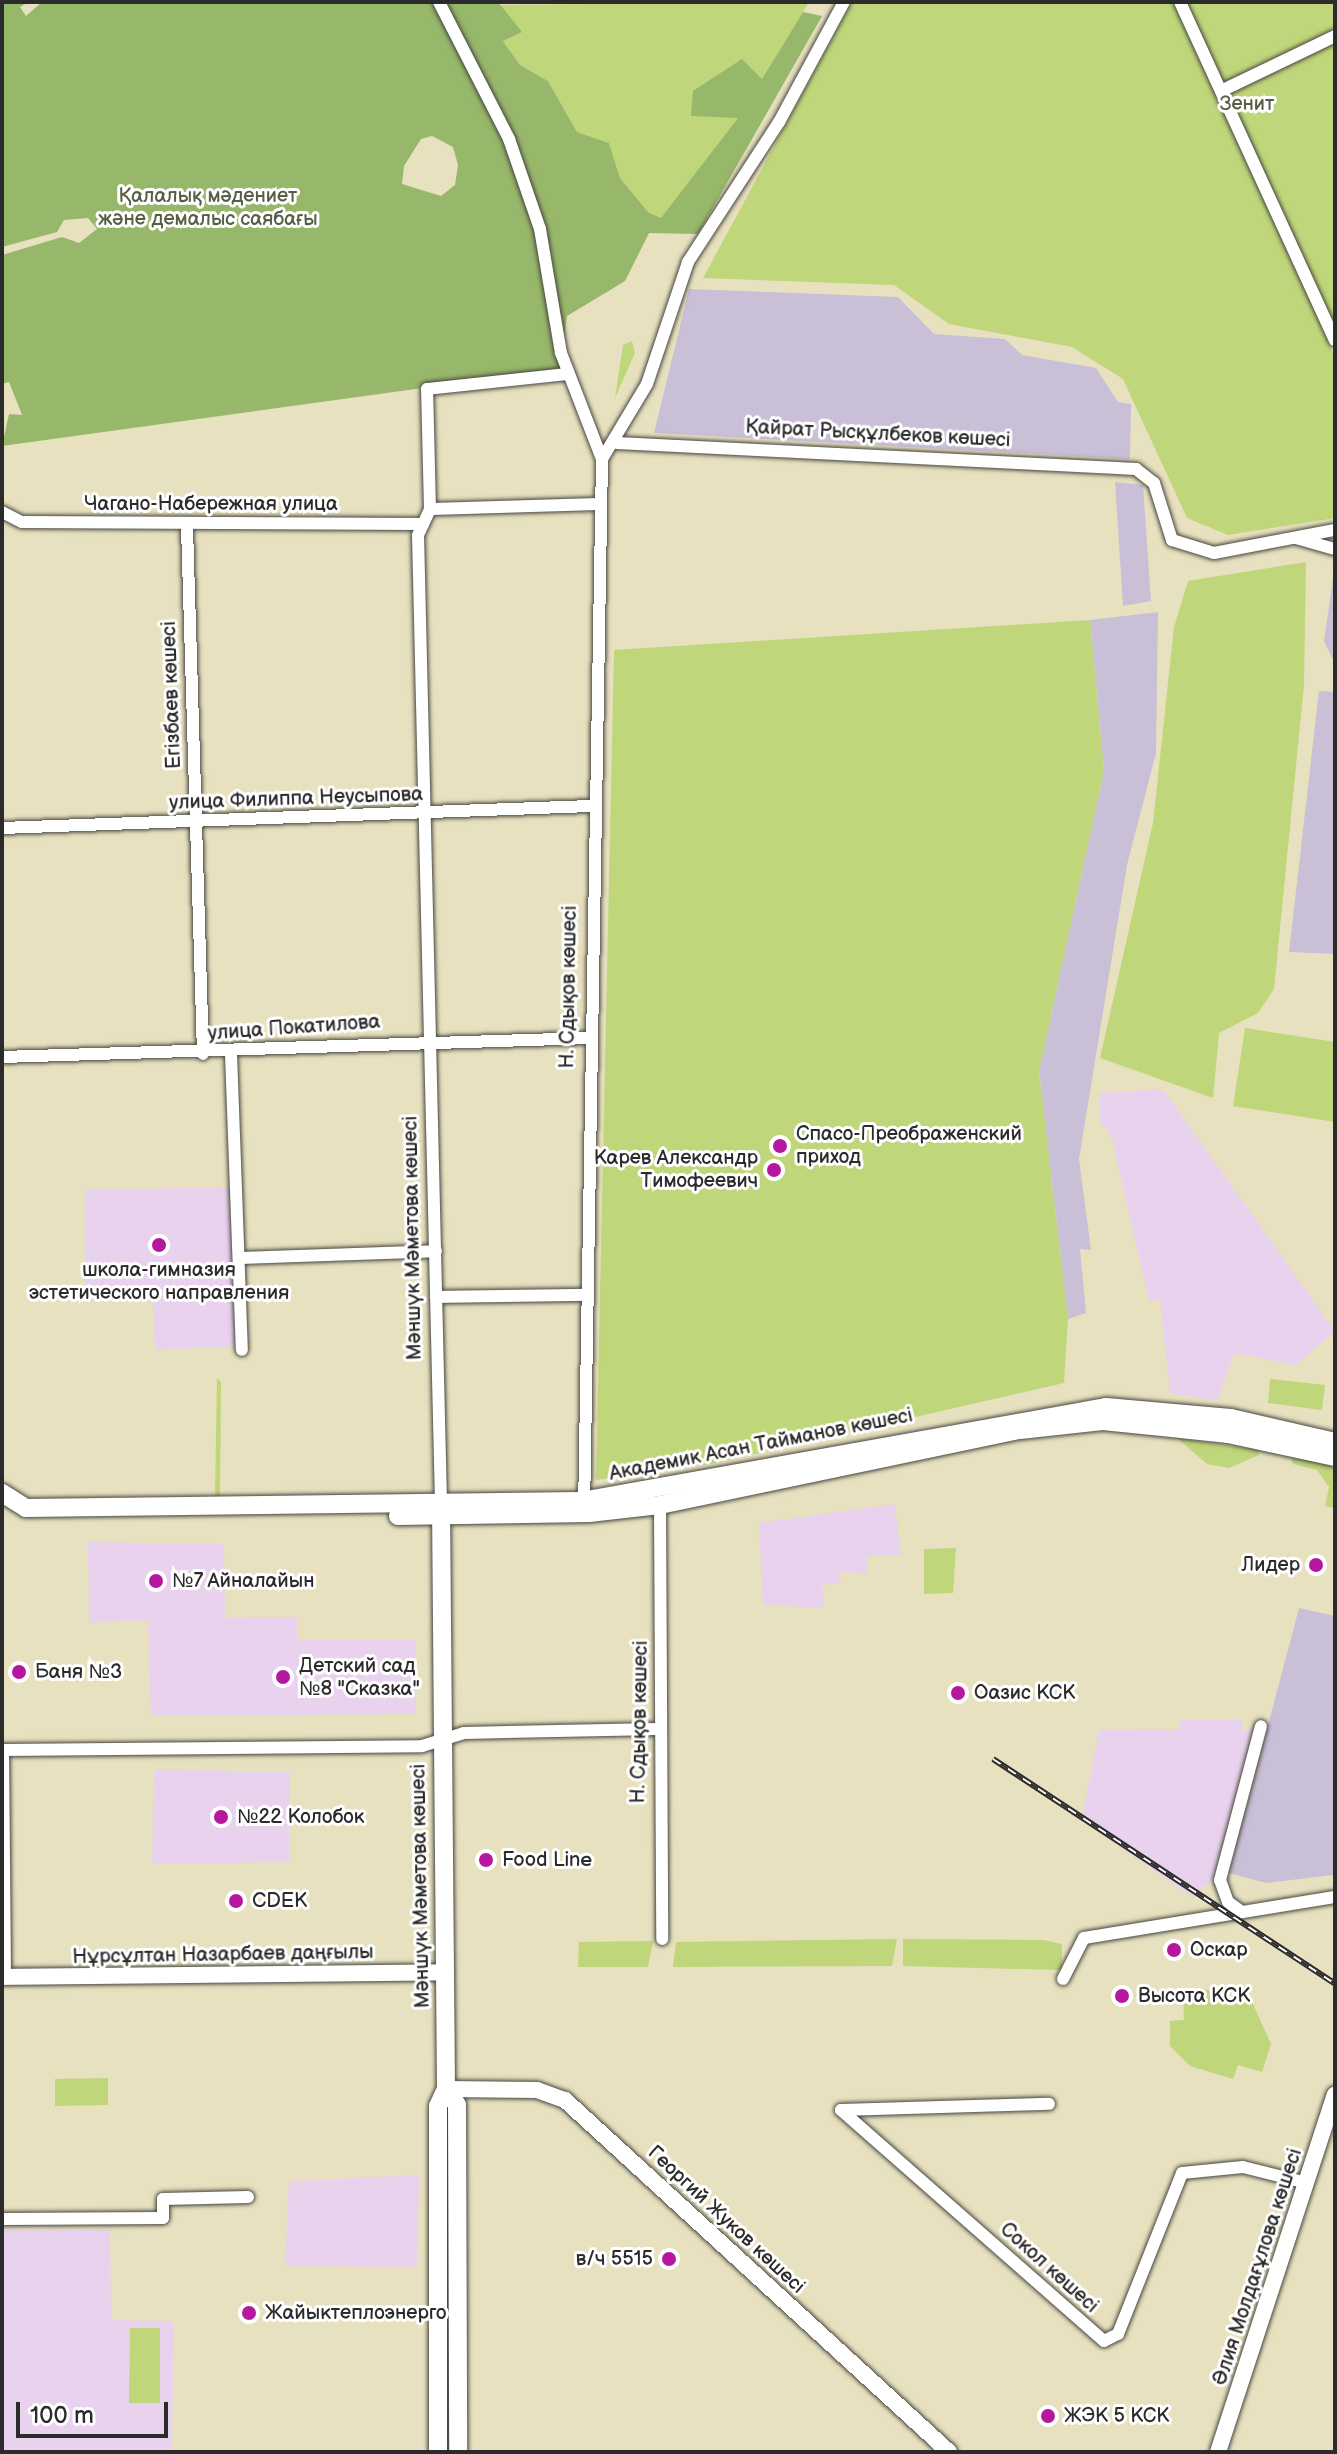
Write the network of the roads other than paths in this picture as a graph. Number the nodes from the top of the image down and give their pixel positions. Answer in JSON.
{"nodes":[{"id":1,"x":439,"y":2,"type":"edge"},
{"id":2,"x":844,"y":2,"type":"edge"},
{"id":3,"x":1180,"y":2,"type":"edge"},
{"id":4,"x":1335,"y":36,"type":"edge"},
{"id":5,"x":1223,"y":90,"type":"junction"},
{"id":6,"x":1335,"y":340,"type":"edge"},
{"id":7,"x":568,"y":374,"type":"junction"},
{"id":8,"x":617,"y":443,"type":"junction"},
{"id":9,"x":602,"y":459,"type":"junction"},
{"id":10,"x":600,"y":504,"type":"junction"},
{"id":11,"x":430,"y":509,"type":"junction"},
{"id":12,"x":2,"y":512,"type":"edge"},
{"id":13,"x":423,"y":524,"type":"junction"},
{"id":14,"x":187,"y":527,"type":"junction"},
{"id":15,"x":1335,"y":530,"type":"edge"},
{"id":16,"x":1293,"y":537,"type":"junction"},
{"id":17,"x":1335,"y":549,"type":"edge"},
{"id":18,"x":591,"y":806,"type":"junction"},
{"id":19,"x":422,"y":815,"type":"junction"},
{"id":20,"x":195,"y":823,"type":"junction"},
{"id":21,"x":2,"y":828,"type":"edge"},
{"id":22,"x":589,"y":1038,"type":"junction"},
{"id":23,"x":431,"y":1039,"type":"junction"},
{"id":24,"x":203,"y":1054,"type":"junction"},
{"id":25,"x":231,"y":1054,"type":"junction"},
{"id":26,"x":2,"y":1057,"type":"edge"},
{"id":27,"x":436,"y":1251,"type":"junction"},
{"id":28,"x":239,"y":1258,"type":"junction"},
{"id":29,"x":586,"y":1295,"type":"junction"},
{"id":30,"x":436,"y":1297,"type":"junction"},
{"id":31,"x":242,"y":1350,"type":"dead end"},
{"id":32,"x":1335,"y":1442,"type":"edge"},
{"id":33,"x":1335,"y":1457,"type":"edge"},
{"id":34,"x":762,"y":1476,"type":"junction"},
{"id":35,"x":2,"y":1493,"type":"edge"},
{"id":36,"x":660,"y":1505,"type":"junction"},
{"id":37,"x":2,"y":1507,"type":"edge"},
{"id":38,"x":585,"y":1507,"type":"junction"},
{"id":39,"x":441,"y":1509,"type":"junction"},
{"id":40,"x":1261,"y":1726,"type":"dead end"},
{"id":41,"x":657,"y":1729,"type":"junction"},
{"id":42,"x":440,"y":1740,"type":"junction"},
{"id":43,"x":1335,"y":1897,"type":"edge"},
{"id":44,"x":1242,"y":1912,"type":"junction"},
{"id":45,"x":662,"y":1939,"type":"dead end"},
{"id":46,"x":445,"y":1972,"type":"junction"},
{"id":47,"x":3,"y":1977,"type":"edge"},
{"id":48,"x":1063,"y":1979,"type":"dead end"},
{"id":49,"x":446,"y":2089,"type":"junction"},
{"id":50,"x":1335,"y":2095,"type":"edge"},
{"id":51,"x":1049,"y":2104,"type":"dead end"},
{"id":52,"x":1307,"y":2183,"type":"junction"},
{"id":53,"x":248,"y":2197,"type":"dead end"},
{"id":54,"x":2,"y":2219,"type":"edge"},
{"id":55,"x":438,"y":2452,"type":"edge"},
{"id":56,"x":458,"y":2452,"type":"edge"},
{"id":57,"x":949,"y":2452,"type":"edge"},
{"id":58,"x":1218,"y":2452,"type":"edge"}],
"edges":[{"from":1,"to":7,"type":"street"},
{"from":2,"to":8,"type":"street"},
{"from":3,"to":5,"type":"street"},
{"from":4,"to":5,"type":"street"},
{"from":5,"to":6,"type":"street"},
{"from":7,"to":9,"type":"street"},
{"from":7,"to":11,"type":"street","name":"Мәншүк Мәметова көшесі"},
{"from":8,"to":9,"type":"street"},
{"from":8,"to":16,"type":"street","name":"Қайрат Рысқұлбеков көшесі"},
{"from":9,"to":10,"type":"street","name":"Н. Сдықов көшесі"},
{"from":10,"to":11,"type":"street"},
{"from":10,"to":18,"type":"street","name":"Н. Сдықов көшесі"},
{"from":11,"to":13,"type":"street","name":"Мәншүк Мәметова көшесі"},
{"from":12,"to":14,"type":"street","name":"Чагано-Набережная улица"},
{"from":13,"to":14,"type":"street","name":"Чагано-Набережная улица"},
{"from":13,"to":19,"type":"street","name":"Мәншүк Мәметова көшесі"},
{"from":14,"to":20,"type":"street","name":"Егізбаев көшесі"},
{"from":15,"to":16,"type":"street"},
{"from":16,"to":17,"type":"street"},
{"from":18,"to":19,"type":"street","name":"улица Филиппа Неусыпова"},
{"from":18,"to":22,"type":"street","name":"Н. Сдықов көшесі"},
{"from":19,"to":20,"type":"street","name":"улица Филиппа Неусыпова"},
{"from":19,"to":23,"type":"street","name":"Мәншүк Мәметова көшесі"},
{"from":20,"to":21,"type":"street","name":"улица Филиппа Неусыпова"},
{"from":20,"to":24,"type":"street","name":"Егізбаев көшесі"},
{"from":22,"to":23,"type":"street","name":"улица Покатилова"},
{"from":22,"to":29,"type":"street","name":"Н. Сдықов көшесі"},
{"from":23,"to":25,"type":"street","name":"улица Покатилова"},
{"from":23,"to":27,"type":"street","name":"Мәншүк Мәметова көшесі"},
{"from":24,"to":25,"type":"street","name":"улица Покатилова"},
{"from":24,"to":26,"type":"street","name":"улица Покатилова"},
{"from":25,"to":28,"type":"street"},
{"from":27,"to":28,"type":"street"},
{"from":27,"to":30,"type":"street","name":"Мәншүк Мәметова көшесі"},
{"from":28,"to":31,"type":"street"},
{"from":29,"to":30,"type":"street"},
{"from":29,"to":38,"type":"street","name":"Н. Сдықов көшесі"},
{"from":30,"to":39,"type":"street","name":"Мәншүк Мәметова көшесі"},
{"from":32,"to":34,"type":"main road","name":"Академик Асан Тайманов көшесі"},
{"from":33,"to":34,"type":"main road","name":"Академик Асан Тайманов көшесі"},
{"from":34,"to":36,"type":"main road","name":"Академик Асан Тайманов көшесі"},
{"from":34,"to":38,"type":"main road","name":"Академик Асан Тайманов көшесі"},
{"from":35,"to":39,"type":"main road","name":"Академик Асан Тайманов көшесі"},
{"from":36,"to":38,"type":"main road","name":"Академик Асан Тайманов көшесі"},
{"from":36,"to":41,"type":"street","name":"Н. Сдықов көшесі"},
{"from":37,"to":39,"type":"main road","name":"Академик Асан Тайманов көшесі"},
{"from":38,"to":39,"type":"main road","name":"Академик Асан Тайманов көшесі"},
{"from":39,"to":42,"type":"main road","name":"Мәншүк Мәметова көшесі"},
{"from":40,"to":44,"type":"street"},
{"from":41,"to":42,"type":"street"},
{"from":41,"to":45,"type":"street","name":"Н. Сдықов көшесі"},
{"from":42,"to":46,"type":"main road","name":"Мәншүк Мәметова көшесі"},
{"from":42,"to":47,"type":"street"},
{"from":43,"to":44,"type":"street"},
{"from":44,"to":48,"type":"street"},
{"from":46,"to":47,"type":"main road","name":"Нұрсұлтан Назарбаев даңғылы"},
{"from":46,"to":49,"type":"main road","name":"Мәншүк Мәметова көшесі"},
{"from":49,"to":55,"type":"main road","name":"Мәншүк Мәметова көшесі"},
{"from":49,"to":56,"type":"main road","name":"Мәншүк Мәметова көшесі"},
{"from":49,"to":57,"type":"main road","name":"Георгий Жуков көшесі"},
{"from":50,"to":52,"type":"main road","name":"Әлия Молдағұлова көшесі"},
{"from":51,"to":52,"type":"street","name":"Сокол көшесі"},
{"from":52,"to":58,"type":"main road","name":"Әлия Молдағұлова көшесі"},
{"from":53,"to":54,"type":"street"}]}
